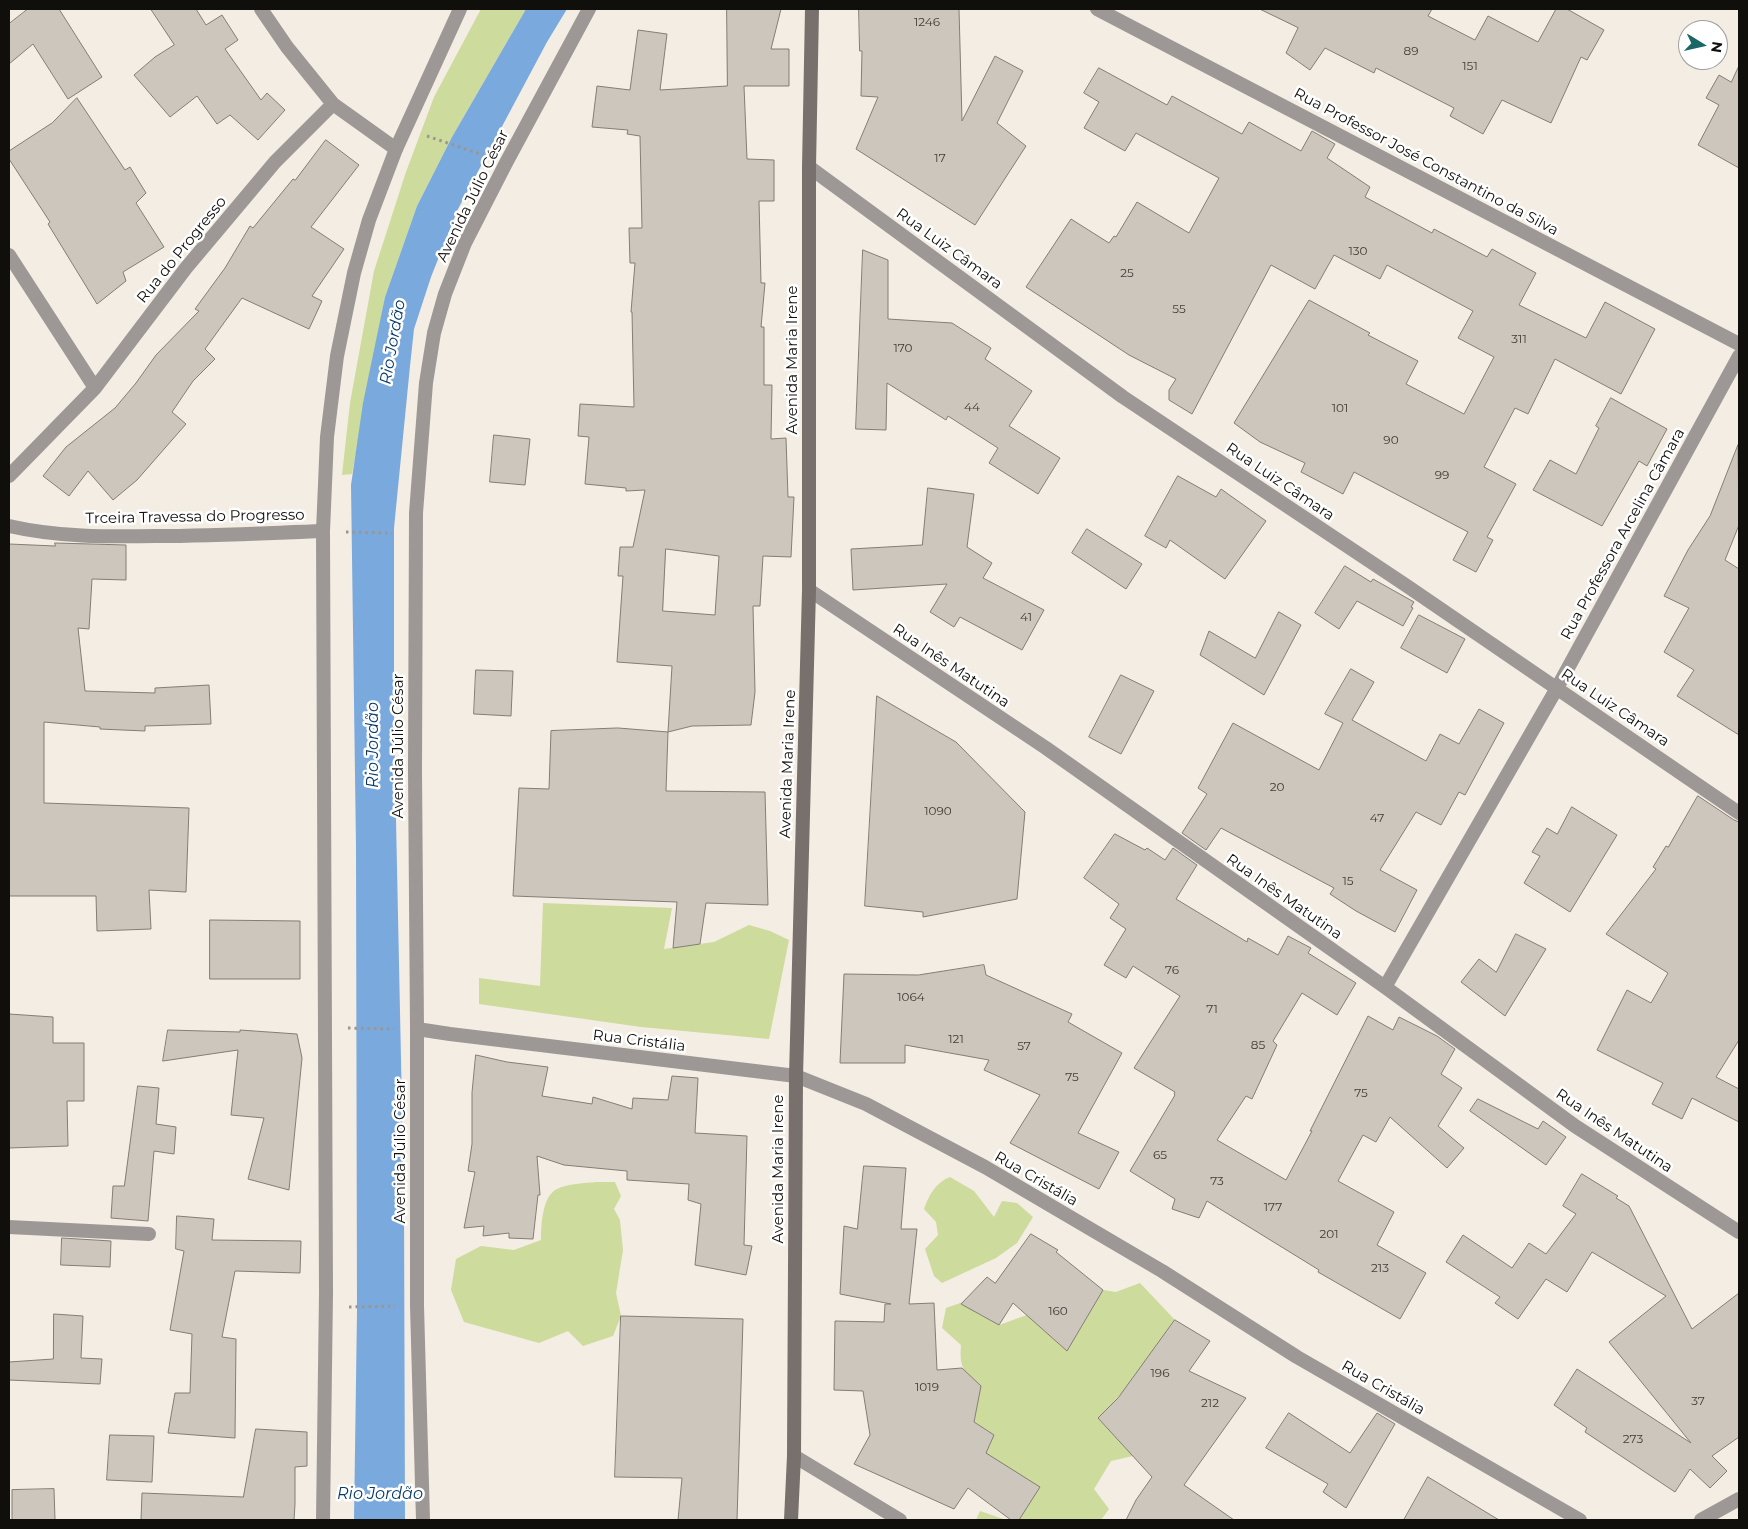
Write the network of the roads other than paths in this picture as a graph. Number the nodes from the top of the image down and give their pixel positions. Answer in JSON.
{"nodes":[{"id":1,"x":261,"y":9,"type":"edge"},
{"id":2,"x":460,"y":9,"type":"edge"},
{"id":3,"x":590,"y":9,"type":"edge"},
{"id":4,"x":812,"y":9,"type":"edge"},
{"id":5,"x":1097,"y":9,"type":"edge"},
{"id":6,"x":334,"y":104,"type":"junction"},
{"id":7,"x":396,"y":149,"type":"junction"},
{"id":8,"x":809,"y":167,"type":"junction"},
{"id":9,"x":9,"y":255,"type":"edge"},
{"id":10,"x":1739,"y":344,"type":"edge"},
{"id":11,"x":1739,"y":356,"type":"edge"},
{"id":12,"x":95,"y":388,"type":"junction"},
{"id":13,"x":9,"y":476,"type":"edge"},
{"id":14,"x":9,"y":526,"type":"edge"},
{"id":15,"x":323,"y":532,"type":"junction"},
{"id":16,"x":809,"y":590,"type":"junction"},
{"id":17,"x":1557,"y":688,"type":"junction"},
{"id":18,"x":1739,"y":813,"type":"edge"},
{"id":19,"x":1384,"y":987,"type":"junction"},
{"id":20,"x":417,"y":1029,"type":"junction"},
{"id":21,"x":796,"y":1076,"type":"junction"},
{"id":22,"x":9,"y":1227,"type":"edge"},
{"id":23,"x":1739,"y":1232,"type":"edge"},
{"id":24,"x":149,"y":1234,"type":"dead end"},
{"id":25,"x":794,"y":1456,"type":"junction"},
{"id":26,"x":1739,"y":1500,"type":"edge"},
{"id":27,"x":323,"y":1520,"type":"edge"},
{"id":28,"x":422,"y":1520,"type":"edge"},
{"id":29,"x":791,"y":1520,"type":"edge"},
{"id":30,"x":900,"y":1520,"type":"edge"},
{"id":31,"x":1580,"y":1520,"type":"edge"},
{"id":32,"x":1701,"y":1520,"type":"edge"}],
"edges":[{"from":1,"to":6,"type":"street"},
{"from":2,"to":7,"type":"street"},
{"from":3,"to":20,"type":"street","name":"Avenida Júlio César"},
{"from":4,"to":8,"type":"main road","name":"Avenida Maria Irene"},
{"from":5,"to":10,"type":"street","name":"Rua Professor José Constantino da Silva"},
{"from":6,"to":7,"type":"street"},
{"from":6,"to":12,"type":"street","name":"Rua do Progresso"},
{"from":7,"to":15,"type":"street"},
{"from":8,"to":16,"type":"main road","name":"Avenida Maria Irene"},
{"from":8,"to":17,"type":"street","name":"Rua Luiz Câmara"},
{"from":9,"to":12,"type":"street"},
{"from":11,"to":17,"type":"street","name":"Rua Professora Arcelina Câmara"},
{"from":12,"to":13,"type":"street","name":"Rua do Progresso"},
{"from":14,"to":15,"type":"street","name":"Trceira Travessa do Progresso"},
{"from":15,"to":27,"type":"street"},
{"from":16,"to":19,"type":"street","name":"Rua Inês Matutina"},
{"from":16,"to":21,"type":"main road","name":"Avenida Maria Irene"},
{"from":17,"to":18,"type":"street","name":"Rua Luiz Câmara"},
{"from":17,"to":19,"type":"street","name":"Rua Professora Arcelina Câmara"},
{"from":19,"to":23,"type":"street","name":"Rua Inês Matutina"},
{"from":20,"to":21,"type":"street","name":"Rua Cristália"},
{"from":20,"to":28,"type":"street","name":"Avenida Júlio César"},
{"from":21,"to":25,"type":"main road","name":"Avenida Maria Irene"},
{"from":21,"to":31,"type":"street","name":"Rua Cristália"},
{"from":22,"to":24,"type":"street"},
{"from":25,"to":29,"type":"main road","name":"Avenida Maria Irene"},
{"from":25,"to":30,"type":"street"},
{"from":26,"to":32,"type":"street"}]}
